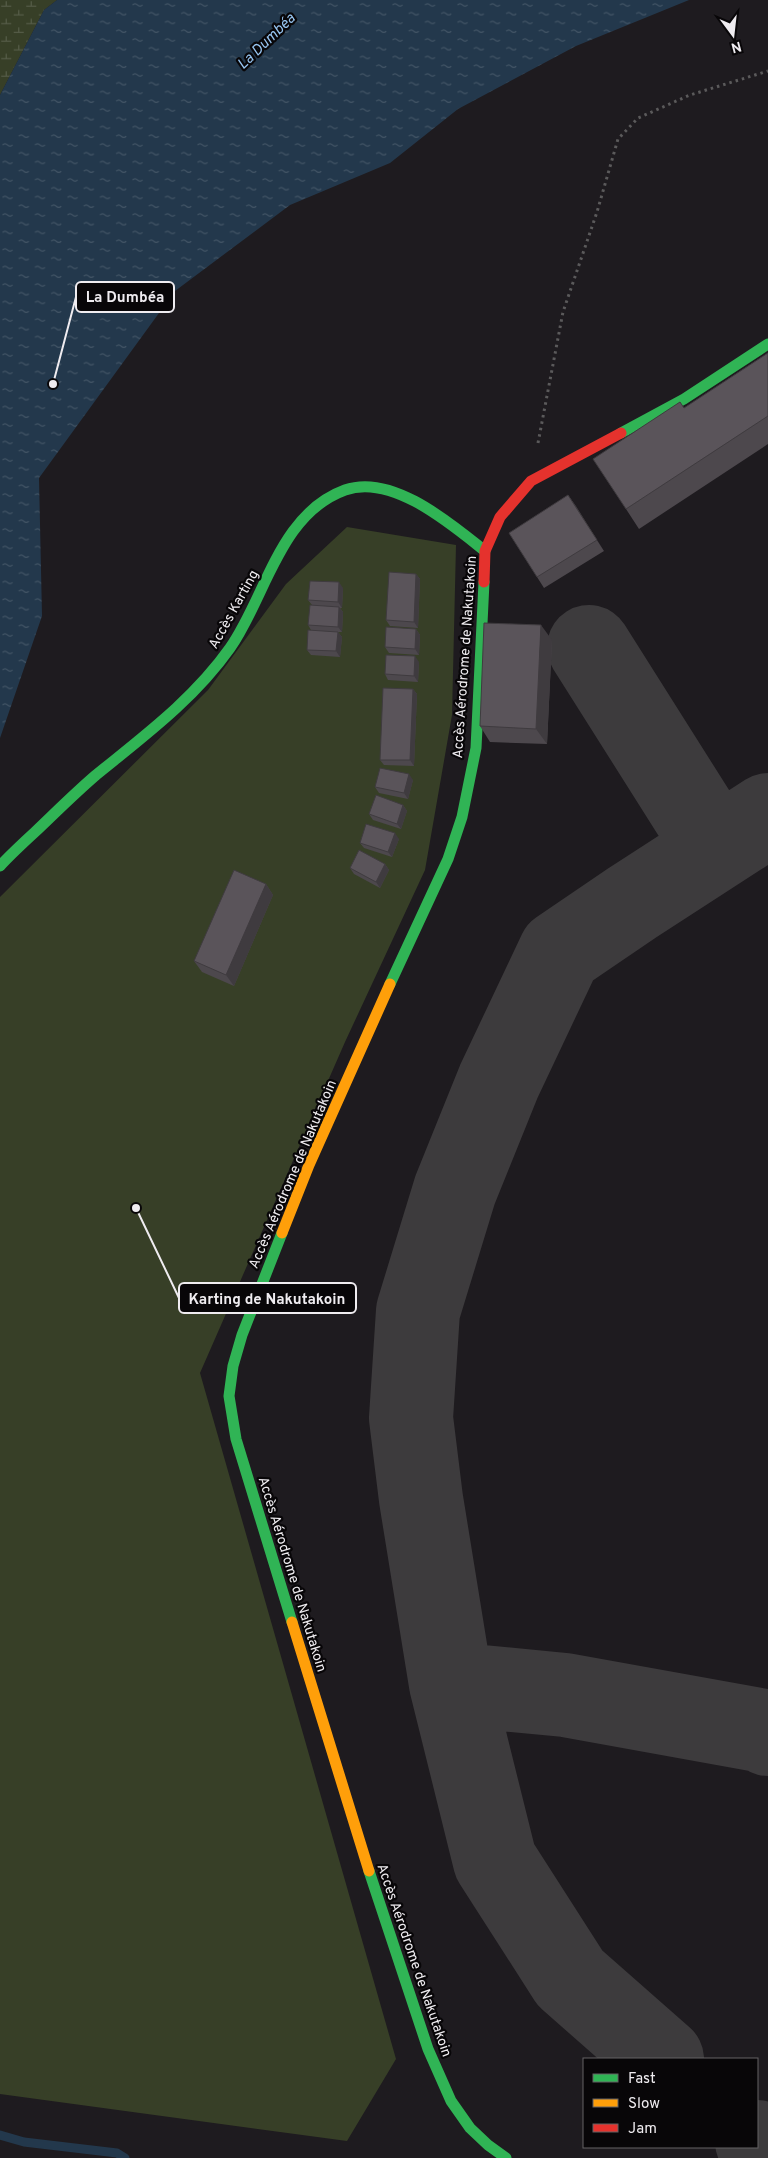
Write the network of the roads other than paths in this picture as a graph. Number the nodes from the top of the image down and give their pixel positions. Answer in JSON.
{"nodes":[{"id":1,"x":768,"y":344,"type":"edge"},
{"id":2,"x":485,"y":551,"type":"junction"},
{"id":3,"x":0,"y":866,"type":"edge"},
{"id":4,"x":506,"y":2158,"type":"edge"}],
"edges":[{"from":1,"to":2,"type":"street","name":"Accès Aérodrome de Nakutakoin"},
{"from":2,"to":3,"type":"street","name":"Accès Karting"},
{"from":2,"to":4,"type":"street","name":"Accès Aérodrome de Nakutakoin"}]}
